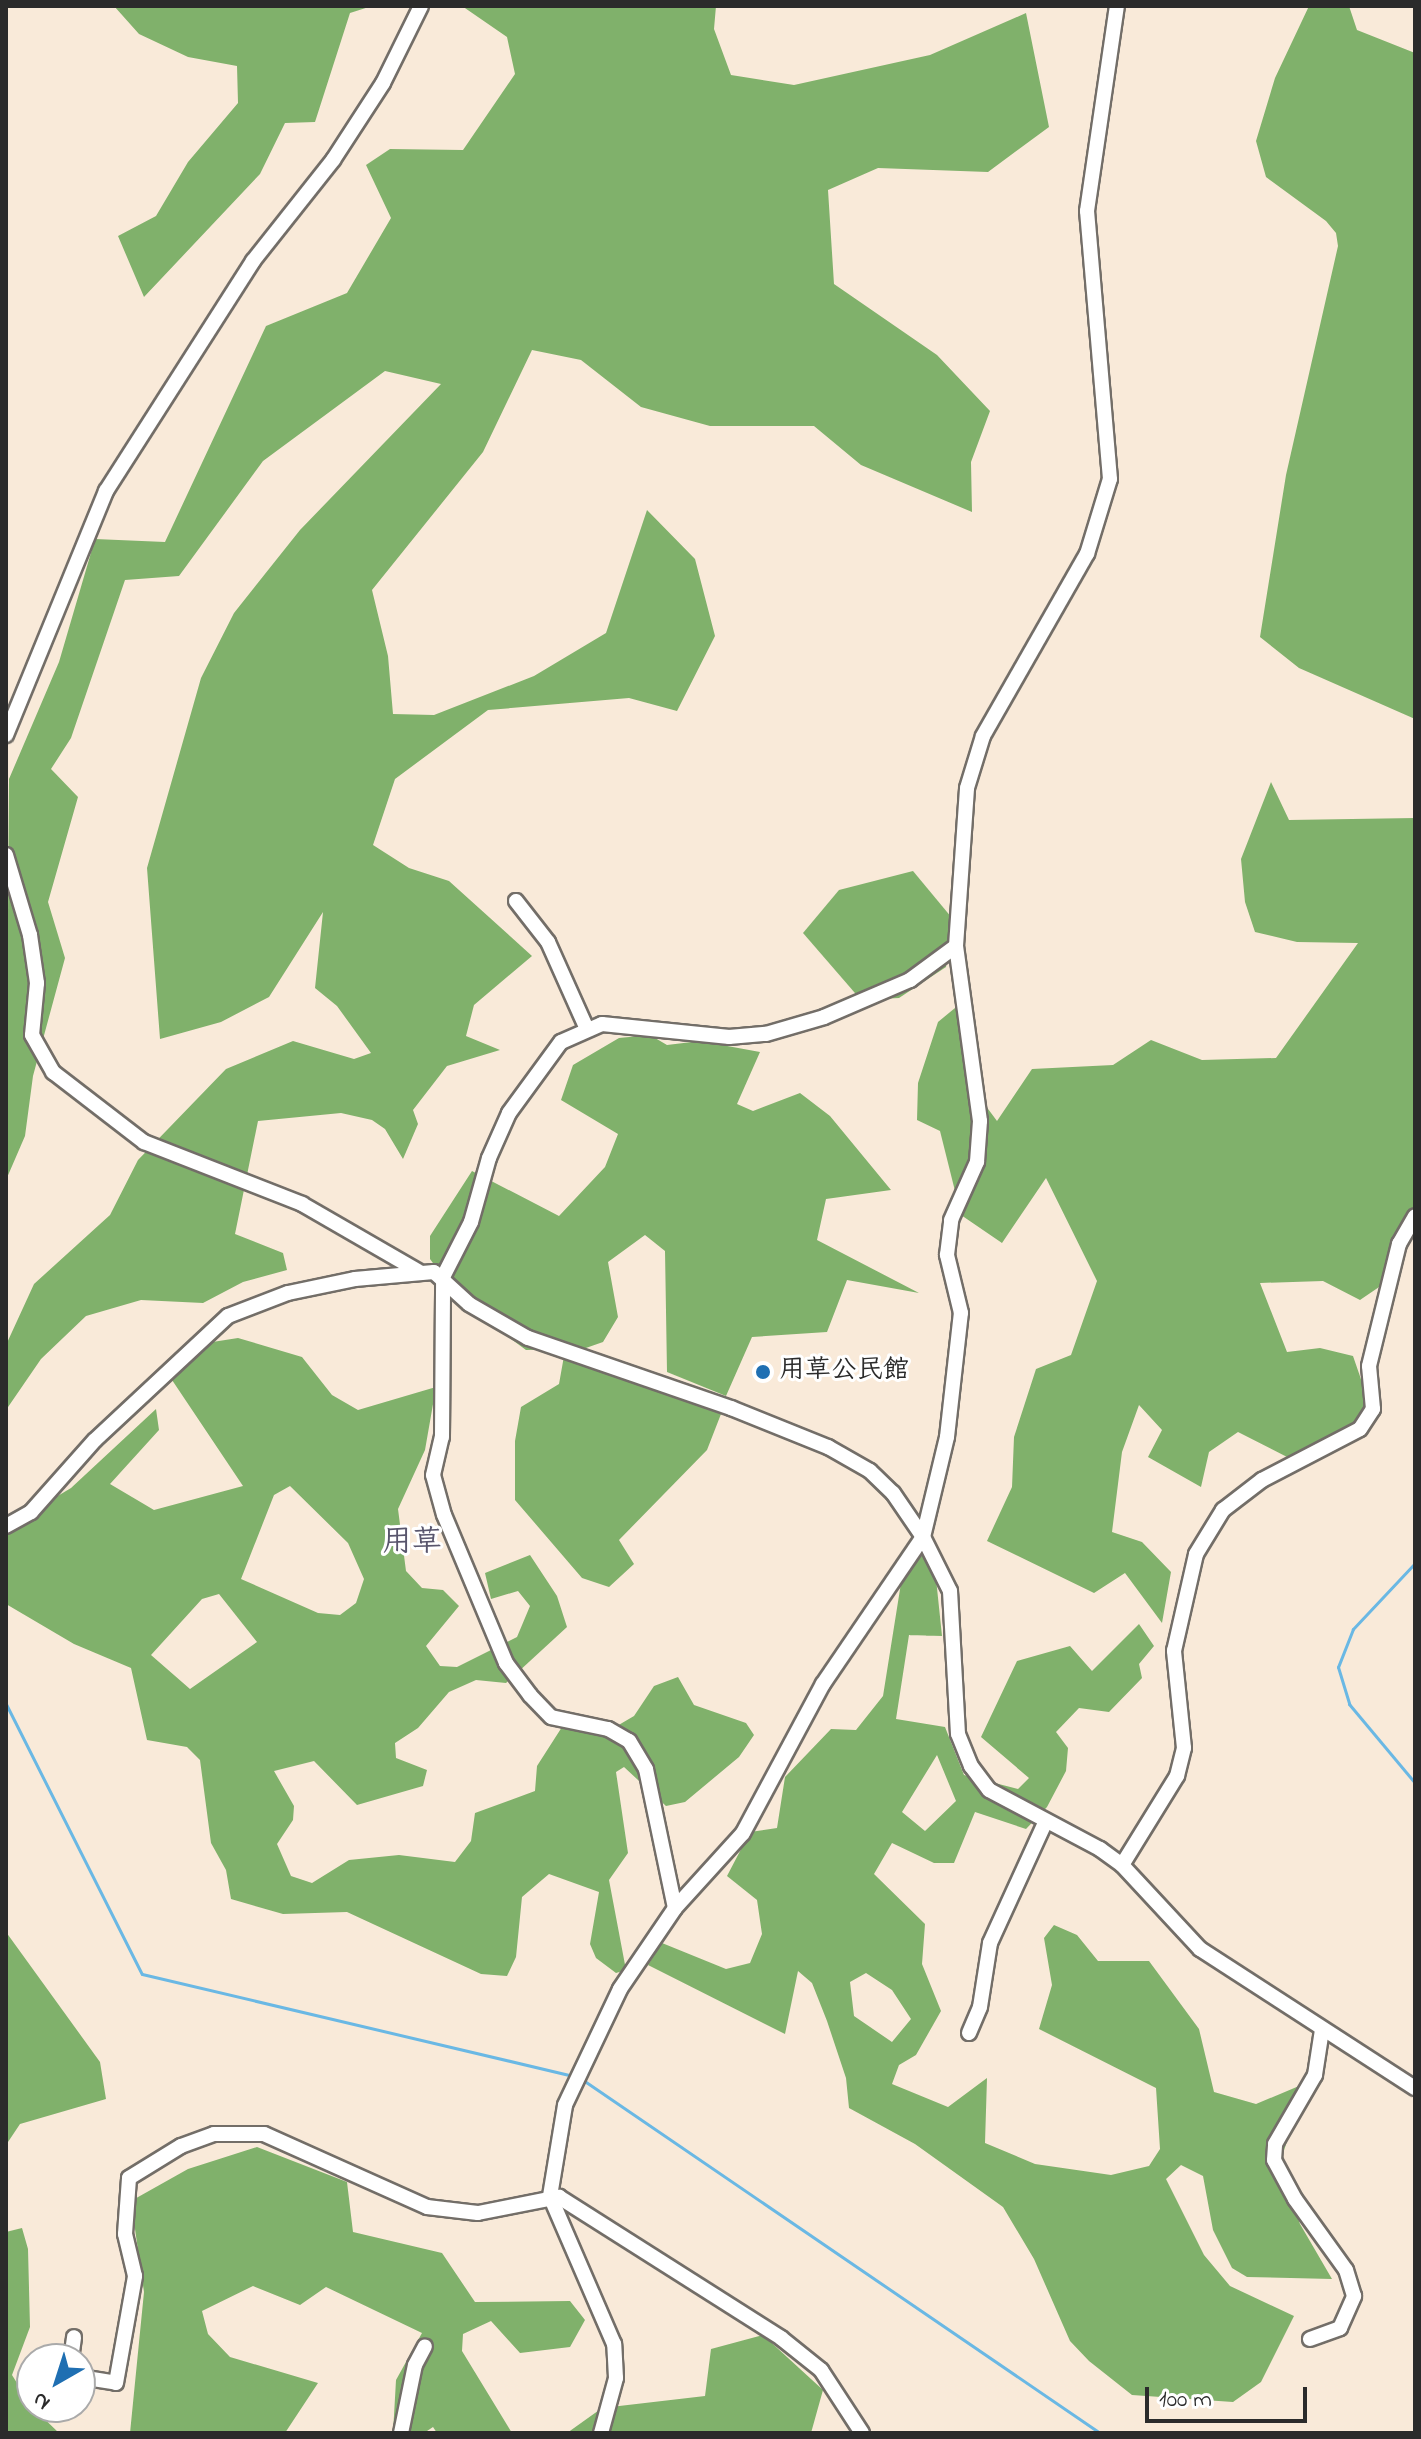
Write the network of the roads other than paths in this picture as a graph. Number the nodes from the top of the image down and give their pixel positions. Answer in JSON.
{"nodes":[{"id":1,"x":421,"y":6,"type":"edge"},
{"id":2,"x":1117,"y":6,"type":"edge"},
{"id":3,"x":6,"y":735,"type":"edge"},
{"id":4,"x":6,"y":855,"type":"edge"},
{"id":5,"x":516,"y":901,"type":"dead end"},
{"id":6,"x":956,"y":946,"type":"junction"},
{"id":7,"x":586,"y":1027,"type":"junction"},
{"id":8,"x":1415,"y":1216,"type":"edge"},
{"id":9,"x":418,"y":1271,"type":"junction"},
{"id":10,"x":443,"y":1277,"type":"junction"},
{"id":11,"x":6,"y":1526,"type":"edge"},
{"id":12,"x":923,"y":1537,"type":"junction"},
{"id":13,"x":1045,"y":1823,"type":"junction"},
{"id":14,"x":1122,"y":1865,"type":"junction"},
{"id":15,"x":675,"y":1908,"type":"junction"},
{"id":16,"x":1322,"y":2030,"type":"junction"},
{"id":17,"x":969,"y":2033,"type":"dead end"},
{"id":18,"x":1415,"y":2088,"type":"edge"},
{"id":19,"x":550,"y":2196,"type":"junction"},
{"id":20,"x":74,"y":2337,"type":"dead end"},
{"id":21,"x":1310,"y":2339,"type":"dead end"},
{"id":22,"x":73,"y":2343,"type":"edge"},
{"id":23,"x":425,"y":2346,"type":"dead end"},
{"id":24,"x":96,"y":2380,"type":"edge"},
{"id":25,"x":401,"y":2433,"type":"edge"},
{"id":26,"x":601,"y":2433,"type":"edge"},
{"id":27,"x":862,"y":2433,"type":"edge"}],
"edges":[{"from":1,"to":3,"type":"street"},
{"from":2,"to":6,"type":"street"},
{"from":4,"to":9,"type":"street"},
{"from":5,"to":7,"type":"street"},
{"from":6,"to":7,"type":"street"},
{"from":6,"to":12,"type":"street"},
{"from":7,"to":10,"type":"street"},
{"from":8,"to":14,"type":"street"},
{"from":9,"to":10,"type":"street"},
{"from":9,"to":11,"type":"street"},
{"from":10,"to":12,"type":"street"},
{"from":10,"to":15,"type":"street"},
{"from":12,"to":13,"type":"street"},
{"from":12,"to":15,"type":"street"},
{"from":13,"to":14,"type":"street"},
{"from":13,"to":17,"type":"street"},
{"from":14,"to":16,"type":"street"},
{"from":15,"to":19,"type":"street"},
{"from":16,"to":18,"type":"street"},
{"from":16,"to":21,"type":"street"},
{"from":19,"to":24,"type":"street"},
{"from":19,"to":26,"type":"street"},
{"from":19,"to":27,"type":"street"},
{"from":20,"to":22,"type":"street"},
{"from":23,"to":25,"type":"street"}]}
